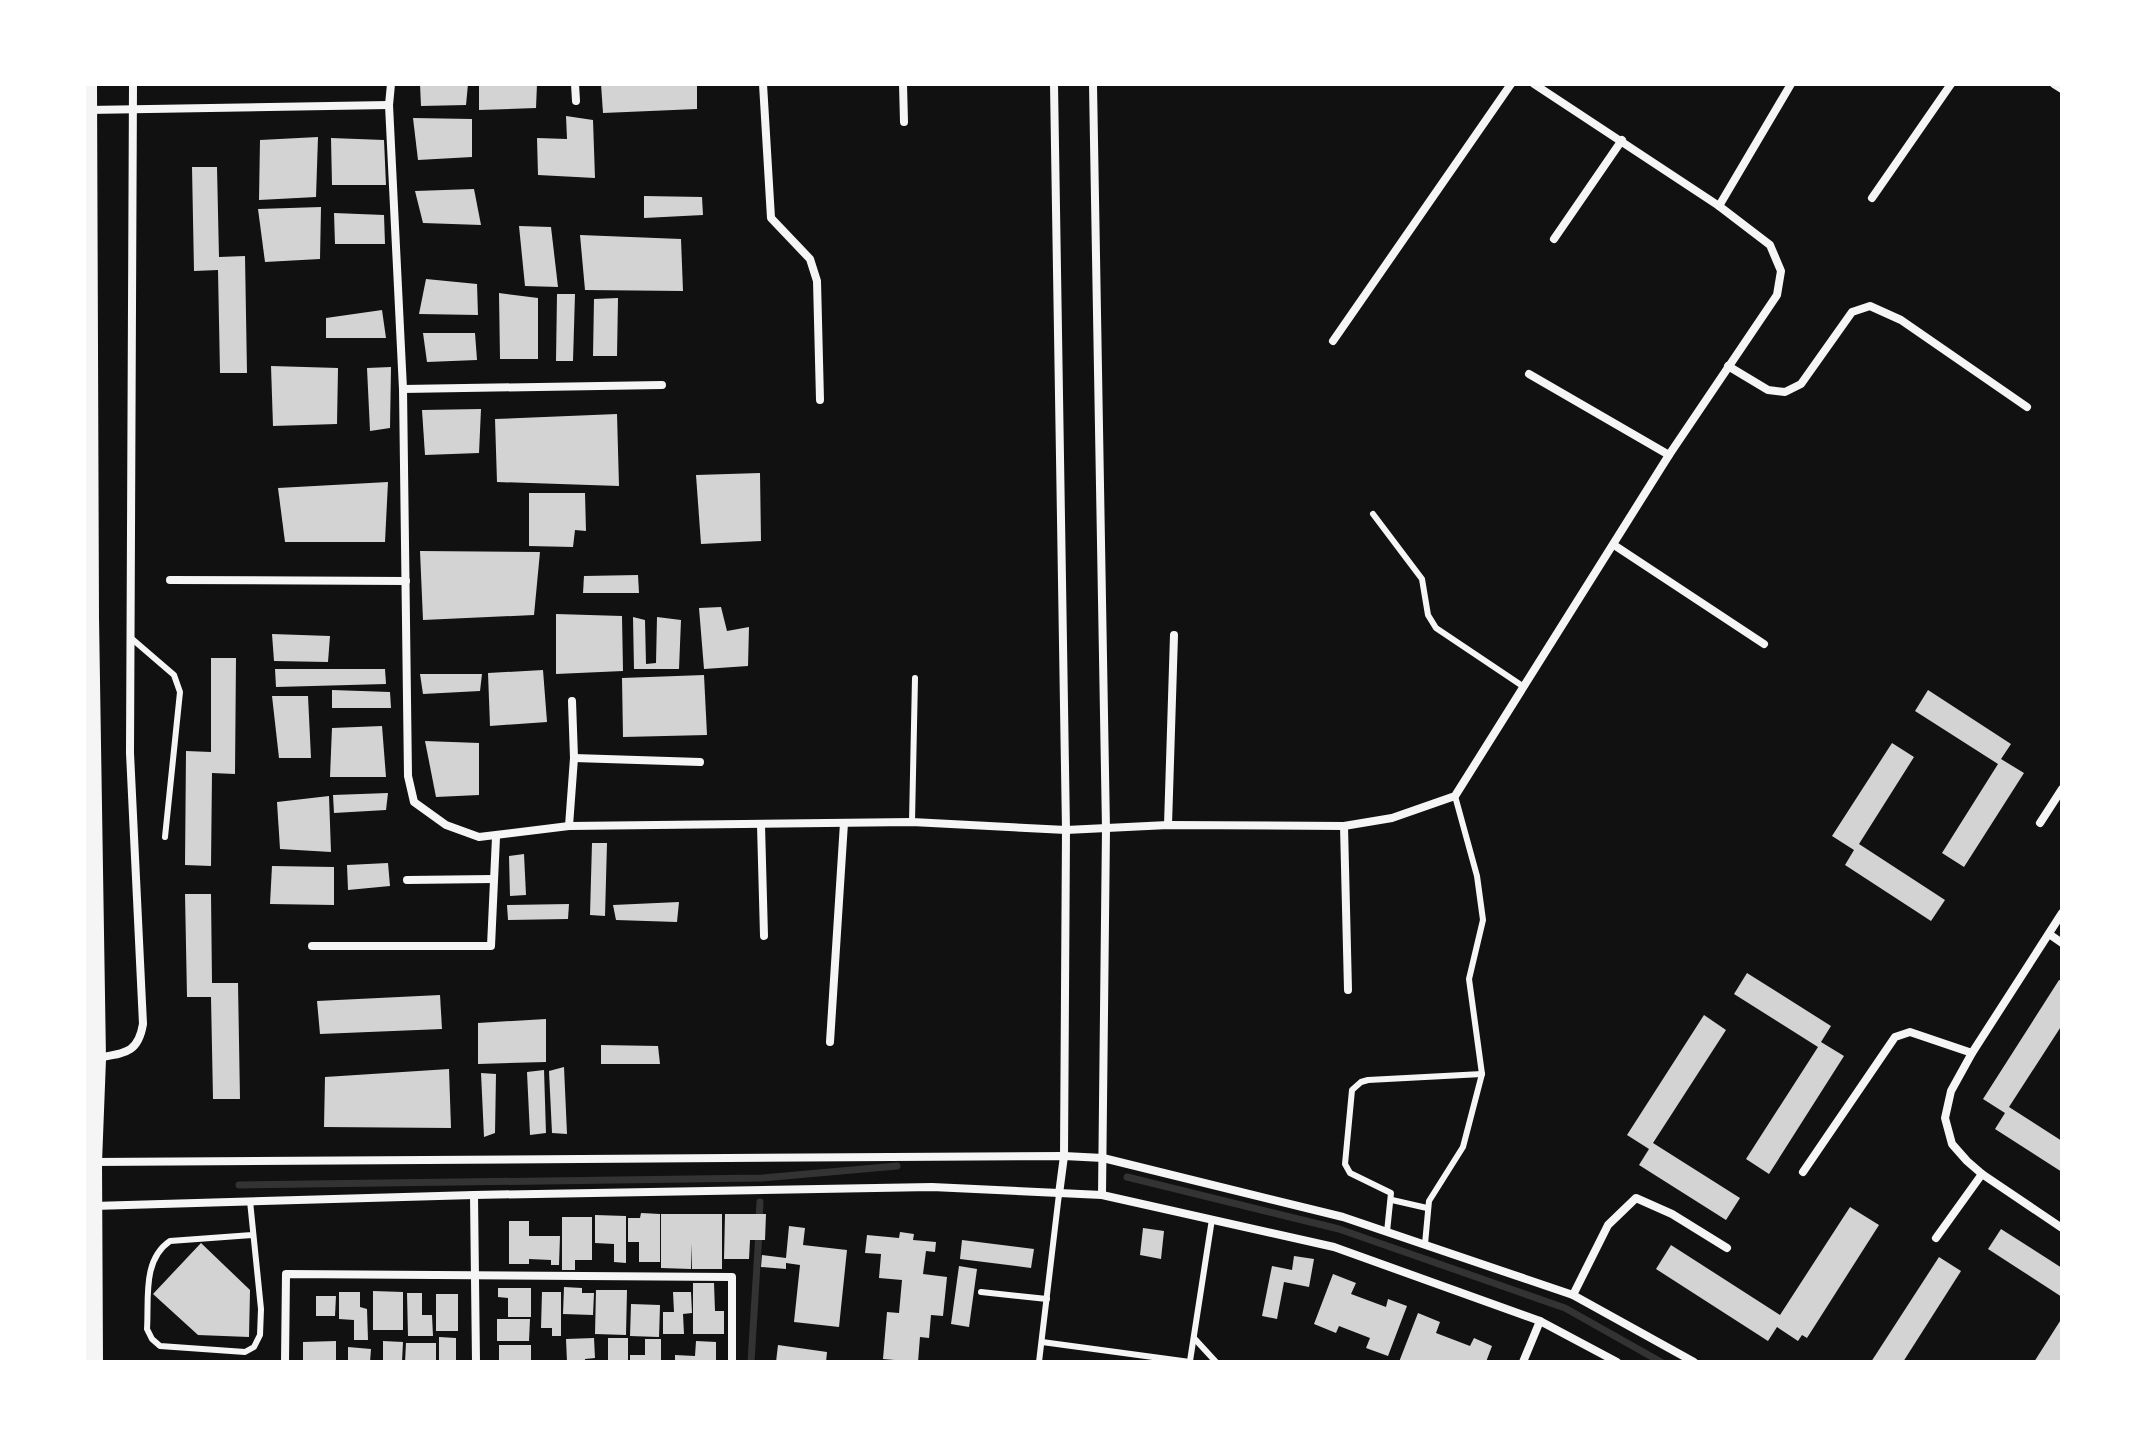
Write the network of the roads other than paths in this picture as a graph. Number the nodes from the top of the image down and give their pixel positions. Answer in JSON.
{"nodes":[{"id":1,"x":87,"y":84,"type":"edge"},
{"id":2,"x":133,"y":84,"type":"edge"},
{"id":3,"x":391,"y":84,"type":"edge"},
{"id":4,"x":575,"y":84,"type":"edge"},
{"id":5,"x":763,"y":84,"type":"edge"},
{"id":6,"x":903,"y":84,"type":"edge"},
{"id":7,"x":1054,"y":84,"type":"edge"},
{"id":8,"x":1093,"y":84,"type":"edge"},
{"id":9,"x":1511,"y":84,"type":"edge"},
{"id":10,"x":1534,"y":84,"type":"edge"},
{"id":11,"x":1791,"y":84,"type":"edge"},
{"id":12,"x":1951,"y":84,"type":"edge"},
{"id":13,"x":2054,"y":84,"type":"edge"},
{"id":14,"x":2062,"y":89,"type":"edge"},
{"id":15,"x":576,"y":101,"type":"dead end"},
{"id":16,"x":389,"y":105,"type":"junction"},
{"id":17,"x":133,"y":109,"type":"junction"},
{"id":18,"x":88,"y":110,"type":"junction"},
{"id":19,"x":904,"y":122,"type":"dead end"},
{"id":20,"x":1622,"y":140,"type":"junction"},
{"id":21,"x":1872,"y":198,"type":"dead end"},
{"id":22,"x":1719,"y":206,"type":"junction"},
{"id":23,"x":1554,"y":239,"type":"dead end"},
{"id":24,"x":1333,"y":341,"type":"dead end"},
{"id":25,"x":1728,"y":366,"type":"junction"},
{"id":26,"x":1529,"y":374,"type":"dead end"},
{"id":27,"x":662,"y":385,"type":"dead end"},
{"id":28,"x":403,"y":389,"type":"junction"},
{"id":29,"x":820,"y":400,"type":"dead end"},
{"id":30,"x":2027,"y":407,"type":"dead end"},
{"id":31,"x":1669,"y":455,"type":"junction"},
{"id":32,"x":1373,"y":514,"type":"dead end"},
{"id":33,"x":1614,"y":545,"type":"junction"},
{"id":34,"x":170,"y":580,"type":"dead end"},
{"id":35,"x":406,"y":581,"type":"junction"},
{"id":36,"x":1174,"y":635,"type":"dead end"},
{"id":37,"x":131,"y":637,"type":"junction"},
{"id":38,"x":1764,"y":644,"type":"dead end"},
{"id":39,"x":915,"y":678,"type":"dead end"},
{"id":40,"x":1524,"y":687,"type":"junction"},
{"id":41,"x":572,"y":701,"type":"dead end"},
{"id":42,"x":574,"y":758,"type":"junction"},
{"id":43,"x":700,"y":762,"type":"dead end"},
{"id":44,"x":2062,"y":789,"type":"edge"},
{"id":45,"x":1455,"y":796,"type":"junction"},
{"id":46,"x":912,"y":822,"type":"junction"},
{"id":47,"x":844,"y":823,"type":"junction"},
{"id":48,"x":2040,"y":823,"type":"dead end"},
{"id":49,"x":761,"y":825,"type":"junction"},
{"id":50,"x":1168,"y":825,"type":"junction"},
{"id":51,"x":569,"y":826,"type":"junction"},
{"id":52,"x":1344,"y":826,"type":"junction"},
{"id":53,"x":1106,"y":829,"type":"junction"},
{"id":54,"x":1066,"y":830,"type":"junction"},
{"id":55,"x":165,"y":837,"type":"dead end"},
{"id":56,"x":496,"y":837,"type":"junction"},
{"id":57,"x":493,"y":879,"type":"junction"},
{"id":58,"x":407,"y":880,"type":"dead end"},
{"id":59,"x":2062,"y":913,"type":"edge"},
{"id":60,"x":2049,"y":934,"type":"junction"},
{"id":61,"x":764,"y":936,"type":"dead end"},
{"id":62,"x":2062,"y":943,"type":"edge"},
{"id":63,"x":312,"y":946,"type":"dead end"},
{"id":64,"x":1348,"y":990,"type":"dead end"},
{"id":65,"x":830,"y":1042,"type":"dead end"},
{"id":66,"x":1972,"y":1053,"type":"junction"},
{"id":67,"x":90,"y":1061,"type":"edge"},
{"id":68,"x":1482,"y":1074,"type":"junction"},
{"id":69,"x":1064,"y":1156,"type":"junction"},
{"id":70,"x":1103,"y":1158,"type":"junction"},
{"id":71,"x":88,"y":1162,"type":"edge"},
{"id":72,"x":1803,"y":1172,"type":"dead end"},
{"id":73,"x":1982,"y":1174,"type":"junction"},
{"id":74,"x":1059,"y":1194,"type":"junction"},
{"id":75,"x":474,"y":1195,"type":"junction"},
{"id":76,"x":1102,"y":1195,"type":"junction"},
{"id":77,"x":1392,"y":1200,"type":"junction"},
{"id":78,"x":250,"y":1201,"type":"junction"},
{"id":79,"x":88,"y":1206,"type":"edge"},
{"id":80,"x":1427,"y":1208,"type":"junction"},
{"id":81,"x":1212,"y":1219,"type":"junction"},
{"id":82,"x":2062,"y":1228,"type":"edge"},
{"id":83,"x":1387,"y":1232,"type":"junction"},
{"id":84,"x":252,"y":1235,"type":"junction"},
{"id":85,"x":1936,"y":1238,"type":"dead end"},
{"id":86,"x":1425,"y":1244,"type":"junction"},
{"id":87,"x":1727,"y":1248,"type":"dead end"},
{"id":88,"x":476,"y":1274,"type":"junction"},
{"id":89,"x":981,"y":1292,"type":"dead end"},
{"id":90,"x":1573,"y":1295,"type":"junction"},
{"id":91,"x":1047,"y":1299,"type":"junction"},
{"id":92,"x":1540,"y":1321,"type":"junction"},
{"id":93,"x":1194,"y":1337,"type":"junction"},
{"id":94,"x":1042,"y":1342,"type":"junction"},
{"id":95,"x":93,"y":1362,"type":"edge"},
{"id":96,"x":285,"y":1362,"type":"edge"},
{"id":97,"x":476,"y":1362,"type":"edge"},
{"id":98,"x":732,"y":1362,"type":"edge"},
{"id":99,"x":1039,"y":1362,"type":"edge"},
{"id":100,"x":1190,"y":1362,"type":"edge"},
{"id":101,"x":1216,"y":1362,"type":"edge"},
{"id":102,"x":1523,"y":1362,"type":"edge"},
{"id":103,"x":1617,"y":1362,"type":"edge"},
{"id":104,"x":1694,"y":1362,"type":"edge"}],
"edges":[{"from":1,"to":18,"type":"main road"},
{"from":2,"to":17,"type":"street"},
{"from":3,"to":16,"type":"street"},
{"from":4,"to":15,"type":"street"},
{"from":5,"to":29,"type":"street"},
{"from":6,"to":19,"type":"street"},
{"from":7,"to":54,"type":"street"},
{"from":8,"to":53,"type":"street"},
{"from":9,"to":24,"type":"street"},
{"from":10,"to":20,"type":"street"},
{"from":11,"to":22,"type":"street"},
{"from":12,"to":21,"type":"street"},
{"from":13,"to":14,"type":"street"},
{"from":16,"to":17,"type":"street"},
{"from":16,"to":28,"type":"street"},
{"from":17,"to":18,"type":"street"},
{"from":17,"to":37,"type":"street"},
{"from":18,"to":67,"type":"main road"},
{"from":20,"to":22,"type":"street"},
{"from":20,"to":23,"type":"street"},
{"from":22,"to":25,"type":"street"},
{"from":25,"to":30,"type":"street"},
{"from":25,"to":31,"type":"street"},
{"from":26,"to":31,"type":"street"},
{"from":27,"to":28,"type":"street"},
{"from":28,"to":35,"type":"street"},
{"from":31,"to":33,"type":"street"},
{"from":32,"to":40,"type":"lane"},
{"from":33,"to":38,"type":"street"},
{"from":33,"to":40,"type":"street"},
{"from":34,"to":35,"type":"street"},
{"from":35,"to":56,"type":"street"},
{"from":36,"to":50,"type":"street"},
{"from":37,"to":55,"type":"lane"},
{"from":37,"to":67,"type":"street"},
{"from":39,"to":46,"type":"lane"},
{"from":40,"to":45,"type":"street"},
{"from":41,"to":42,"type":"street"},
{"from":42,"to":43,"type":"street"},
{"from":42,"to":51,"type":"street"},
{"from":44,"to":48,"type":"street"},
{"from":45,"to":52,"type":"street"},
{"from":45,"to":68,"type":"lane"},
{"from":46,"to":47,"type":"street"},
{"from":46,"to":54,"type":"street"},
{"from":47,"to":49,"type":"street"},
{"from":47,"to":65,"type":"street"},
{"from":49,"to":51,"type":"street"},
{"from":49,"to":61,"type":"street"},
{"from":50,"to":52,"type":"street"},
{"from":50,"to":53,"type":"street"},
{"from":51,"to":56,"type":"street"},
{"from":52,"to":64,"type":"street"},
{"from":53,"to":54,"type":"street"},
{"from":53,"to":70,"type":"street"},
{"from":54,"to":69,"type":"street"},
{"from":56,"to":57,"type":"street"},
{"from":57,"to":58,"type":"street"},
{"from":57,"to":63,"type":"street"},
{"from":59,"to":60,"type":"street"},
{"from":60,"to":62,"type":"street"},
{"from":60,"to":66,"type":"street"},
{"from":66,"to":72,"type":"street"},
{"from":66,"to":73,"type":"street"},
{"from":67,"to":71,"type":"main road"},
{"from":68,"to":77,"type":"lane"},
{"from":68,"to":80,"type":"lane"},
{"from":69,"to":70,"type":"street"},
{"from":69,"to":71,"type":"street"},
{"from":69,"to":74,"type":"street"},
{"from":70,"to":76,"type":"street"},
{"from":70,"to":83,"type":"street"},
{"from":71,"to":79,"type":"main road"},
{"from":73,"to":82,"type":"street"},
{"from":73,"to":85,"type":"street"},
{"from":74,"to":75,"type":"street"},
{"from":74,"to":76,"type":"street"},
{"from":74,"to":91,"type":"lane"},
{"from":75,"to":78,"type":"street"},
{"from":75,"to":88,"type":"street"},
{"from":76,"to":81,"type":"street"},
{"from":77,"to":80,"type":"lane"},
{"from":77,"to":83,"type":"lane"},
{"from":78,"to":79,"type":"street"},
{"from":78,"to":84,"type":"lane"},
{"from":79,"to":95,"type":"main road"},
{"from":80,"to":86,"type":"lane"},
{"from":81,"to":92,"type":"street"},
{"from":81,"to":93,"type":"lane"},
{"from":83,"to":86,"type":"street"},
{"from":84,"to":84,"type":"lane"},
{"from":86,"to":90,"type":"street"},
{"from":87,"to":90,"type":"street"},
{"from":88,"to":96,"type":"street"},
{"from":88,"to":97,"type":"street"},
{"from":88,"to":98,"type":"street"},
{"from":89,"to":91,"type":"lane"},
{"from":90,"to":104,"type":"street"},
{"from":91,"to":94,"type":"lane"},
{"from":92,"to":102,"type":"street"},
{"from":92,"to":103,"type":"street"},
{"from":93,"to":100,"type":"lane"},
{"from":93,"to":101,"type":"lane"},
{"from":94,"to":99,"type":"lane"},
{"from":94,"to":100,"type":"lane"}]}
